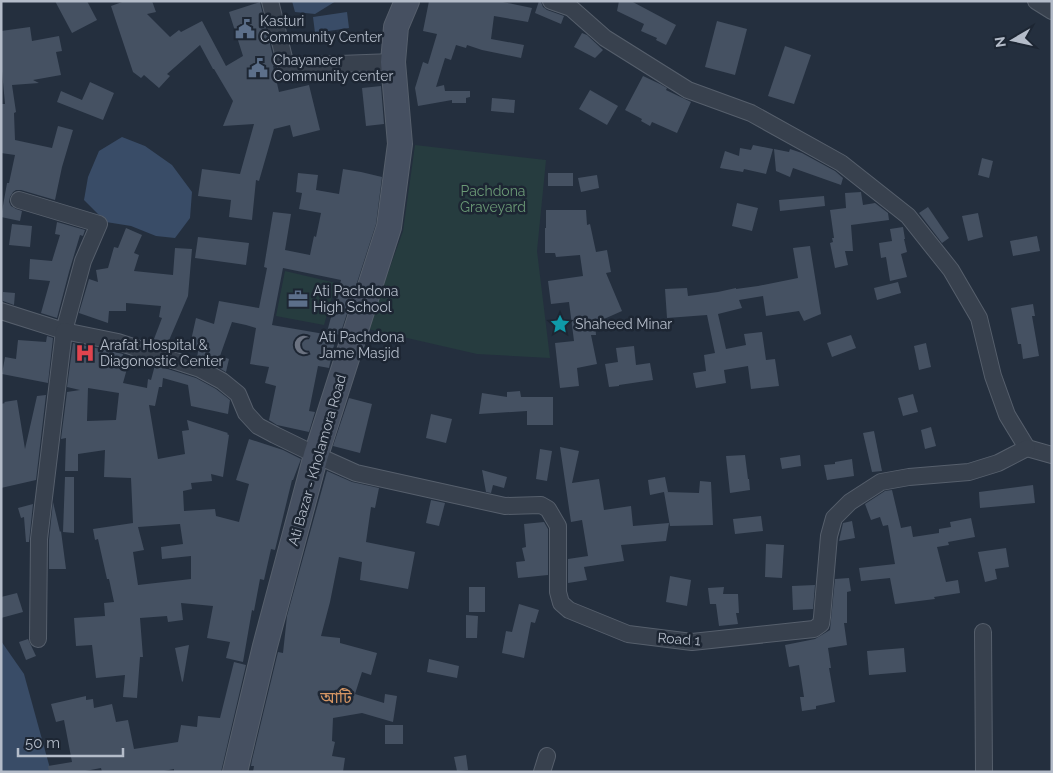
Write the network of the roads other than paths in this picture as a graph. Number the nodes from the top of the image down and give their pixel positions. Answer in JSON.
{"nodes":[{"id":1,"x":270,"y":1,"type":"edge"},
{"id":2,"x":407,"y":1,"type":"edge"},
{"id":3,"x":551,"y":1,"type":"edge"},
{"id":4,"x":1036,"y":1,"type":"edge"},
{"id":5,"x":1052,"y":11,"type":"edge"},
{"id":6,"x":392,"y":62,"type":"junction"},
{"id":7,"x":19,"y":200,"type":"dead end"},
{"id":8,"x":1,"y":311,"type":"edge"},
{"id":9,"x":64,"y":331,"type":"junction"},
{"id":10,"x":1027,"y":448,"type":"junction"},
{"id":11,"x":316,"y":455,"type":"junction"},
{"id":12,"x":1052,"y":455,"type":"edge"},
{"id":13,"x":983,"y":632,"type":"dead end"},
{"id":14,"x":38,"y":639,"type":"dead end"},
{"id":15,"x":235,"y":772,"type":"edge"},
{"id":16,"x":984,"y":772,"type":"edge"}],
"edges":[{"from":1,"to":6,"type":"street"},
{"from":2,"to":6,"type":"main road","name":"Ati Bazar - Kholamora Road"},
{"from":3,"to":10,"type":"street"},
{"from":4,"to":5,"type":"street"},
{"from":6,"to":11,"type":"main road","name":"Ati Bazar - Kholamora Road"},
{"from":7,"to":9,"type":"street"},
{"from":8,"to":9,"type":"street"},
{"from":9,"to":11,"type":"street"},
{"from":9,"to":14,"type":"street"},
{"from":10,"to":11,"type":"street","name":"Road 1"},
{"from":10,"to":12,"type":"street"},
{"from":11,"to":15,"type":"main road","name":"Ati Bazar - Kholamora Road"},
{"from":13,"to":16,"type":"street"}]}
